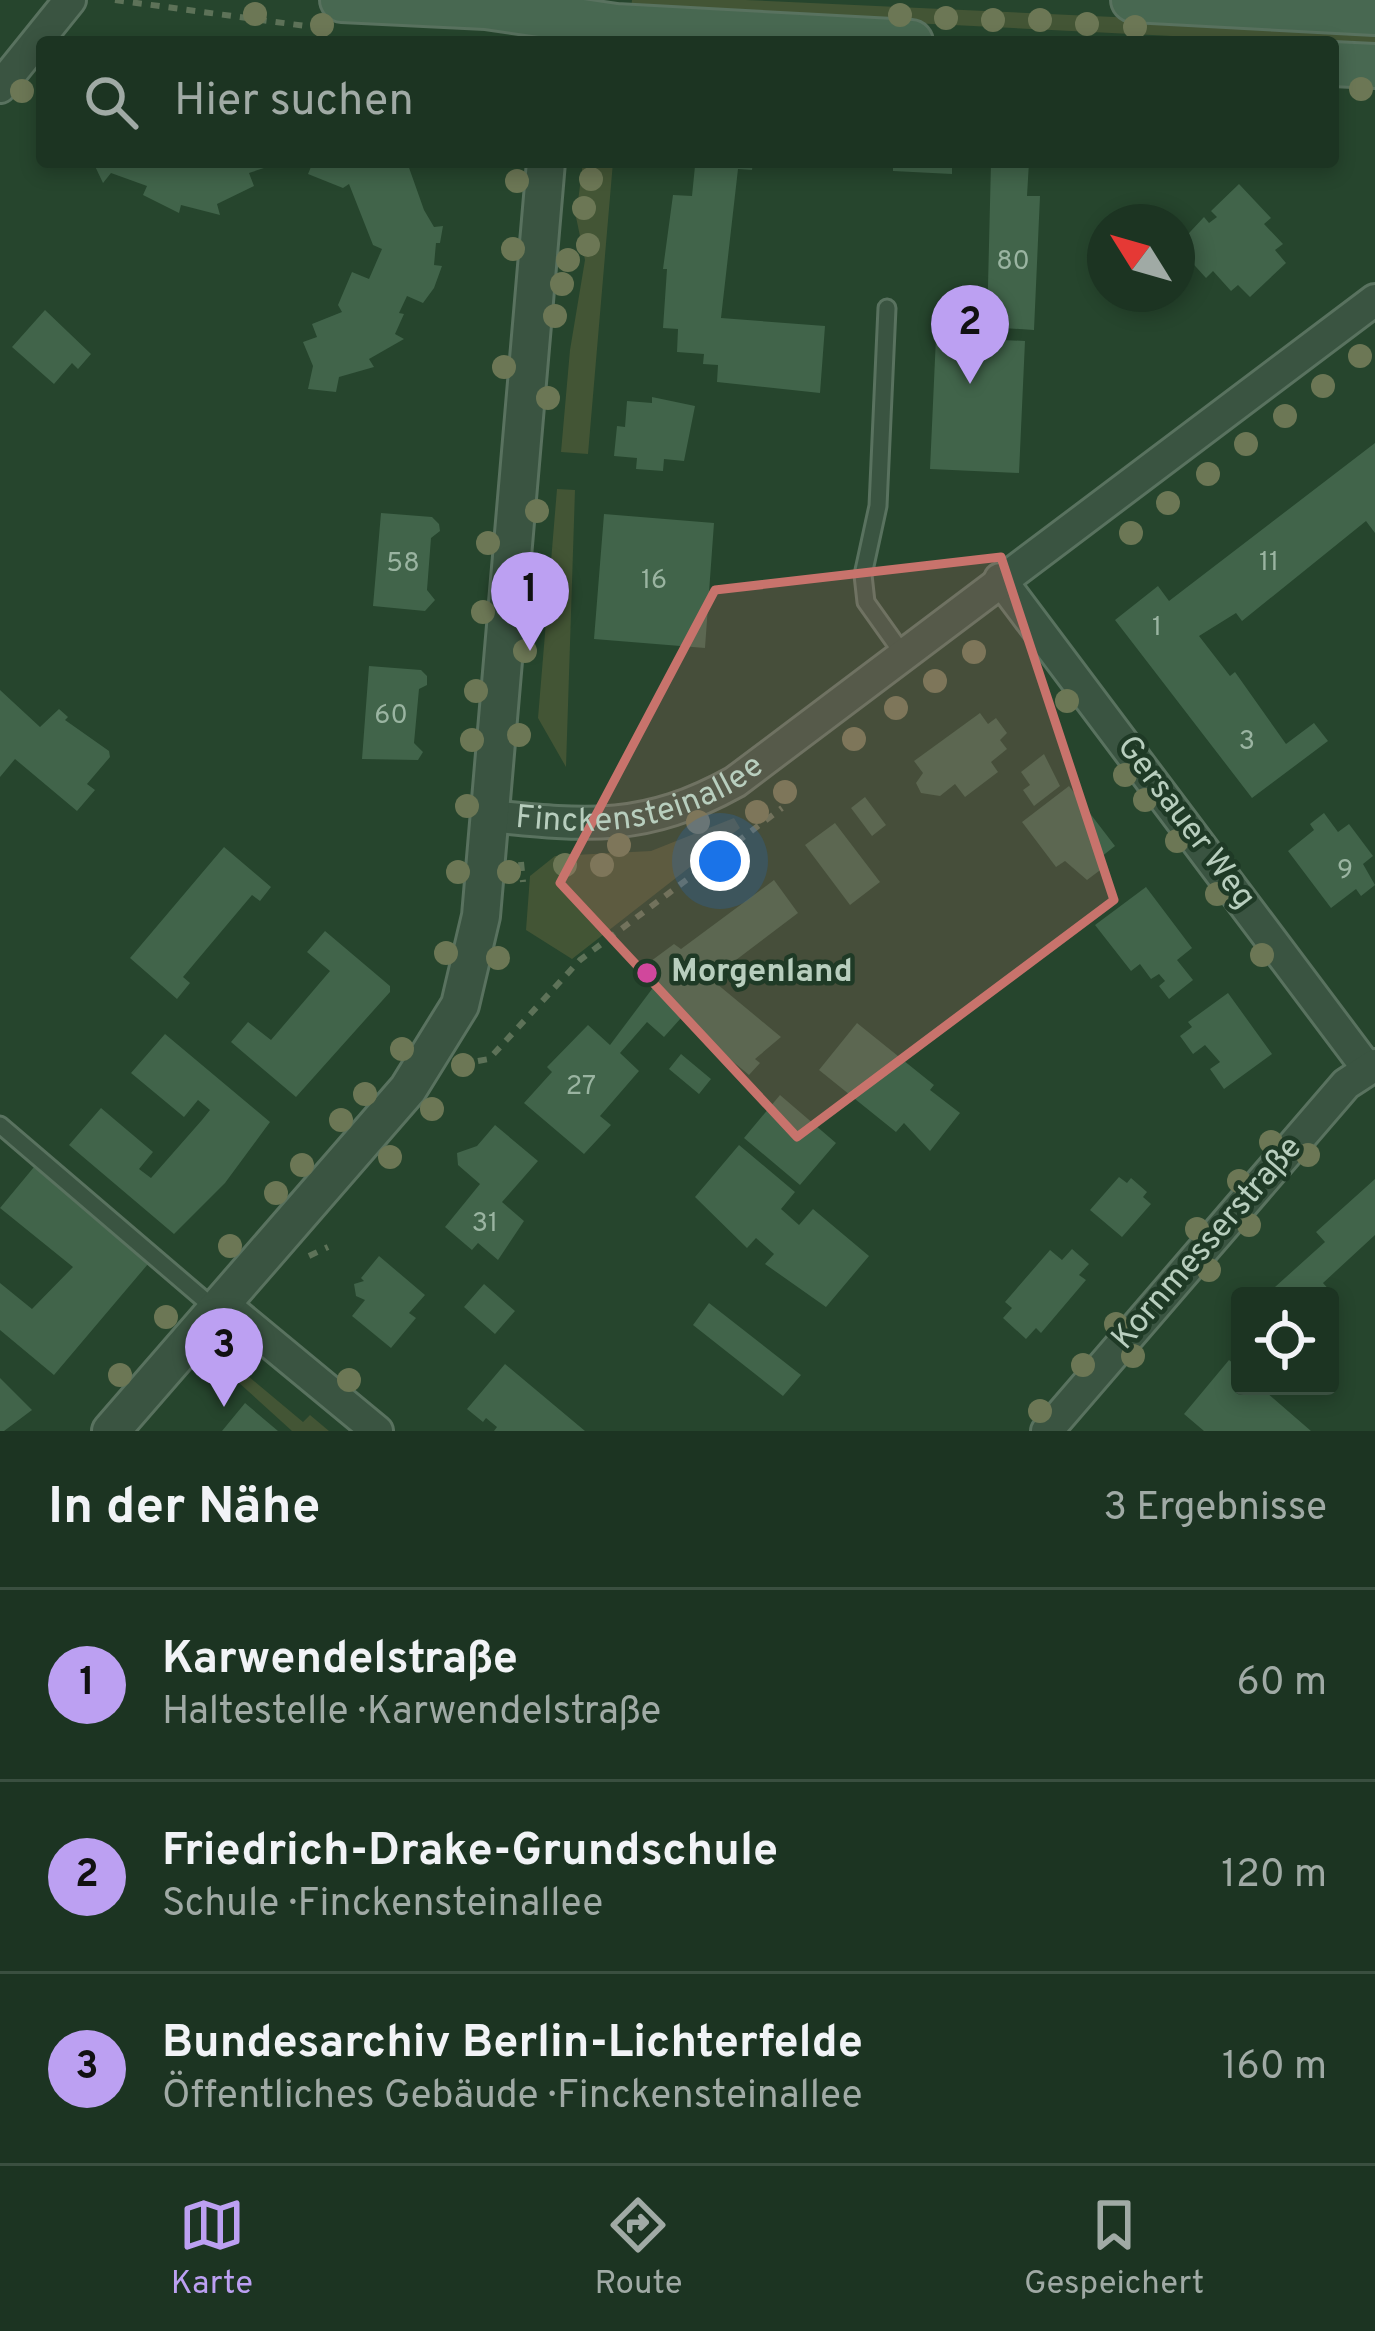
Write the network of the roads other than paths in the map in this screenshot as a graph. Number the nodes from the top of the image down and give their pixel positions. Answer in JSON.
{"nodes":[{"id":1,"x":70,"y":0,"type":"edge"},
{"id":2,"x":1133,"y":0,"type":"edge"},
{"id":3,"x":1281,"y":4,"type":"edge"},
{"id":4,"x":1375,"y":13,"type":"edge"},
{"id":5,"x":339,"y":15,"type":"edge"},
{"id":6,"x":558,"y":20,"type":"edge"},
{"id":7,"x":41,"y":36,"type":"edge"},
{"id":8,"x":815,"y":36,"type":"edge"},
{"id":9,"x":36,"y":42,"type":"edge"},
{"id":10,"x":1339,"y":64,"type":"edge"},
{"id":11,"x":1375,"y":66,"type":"edge"},
{"id":12,"x":0,"y":87,"type":"edge"},
{"id":13,"x":545,"y":168,"type":"edge"},
{"id":14,"x":1375,"y":300,"type":"edge"},
{"id":15,"x":887,"y":308,"type":"dead end"},
{"id":16,"x":1000,"y":580,"type":"junction"},
{"id":17,"x":903,"y":654,"type":"junction"},
{"id":18,"x":488,"y":816,"type":"junction"},
{"id":19,"x":1371,"y":1066,"type":"edge"},
{"id":20,"x":0,"y":1126,"type":"edge"},
{"id":21,"x":218,"y":1306,"type":"junction"},
{"id":22,"x":111,"y":1431,"type":"edge"},
{"id":23,"x":377,"y":1431,"type":"edge"},
{"id":24,"x":1046,"y":1431,"type":"edge"}],
"edges":[{"from":1,"to":7,"type":"street"},
{"from":2,"to":3,"type":"main road"},
{"from":3,"to":4,"type":"main road"},
{"from":5,"to":6,"type":"main road"},
{"from":6,"to":8,"type":"main road"},
{"from":9,"to":12,"type":"street"},
{"from":10,"to":11,"type":"main road"},
{"from":13,"to":18,"type":"street"},
{"from":14,"to":16,"type":"street","name":"Finckensteinallee"},
{"from":15,"to":17,"type":"lane"},
{"from":16,"to":17,"type":"street","name":"Finckensteinallee"},
{"from":16,"to":19,"type":"street","name":"Gersauer Weg"},
{"from":17,"to":18,"type":"street","name":"Finckensteinallee"},
{"from":18,"to":21,"type":"street","name":"Finckensteinallee"},
{"from":19,"to":24,"type":"street","name":"Kornmesserstraße"},
{"from":20,"to":21,"type":"lane"},
{"from":21,"to":22,"type":"street","name":"Finckensteinallee"},
{"from":21,"to":23,"type":"street"}]}
